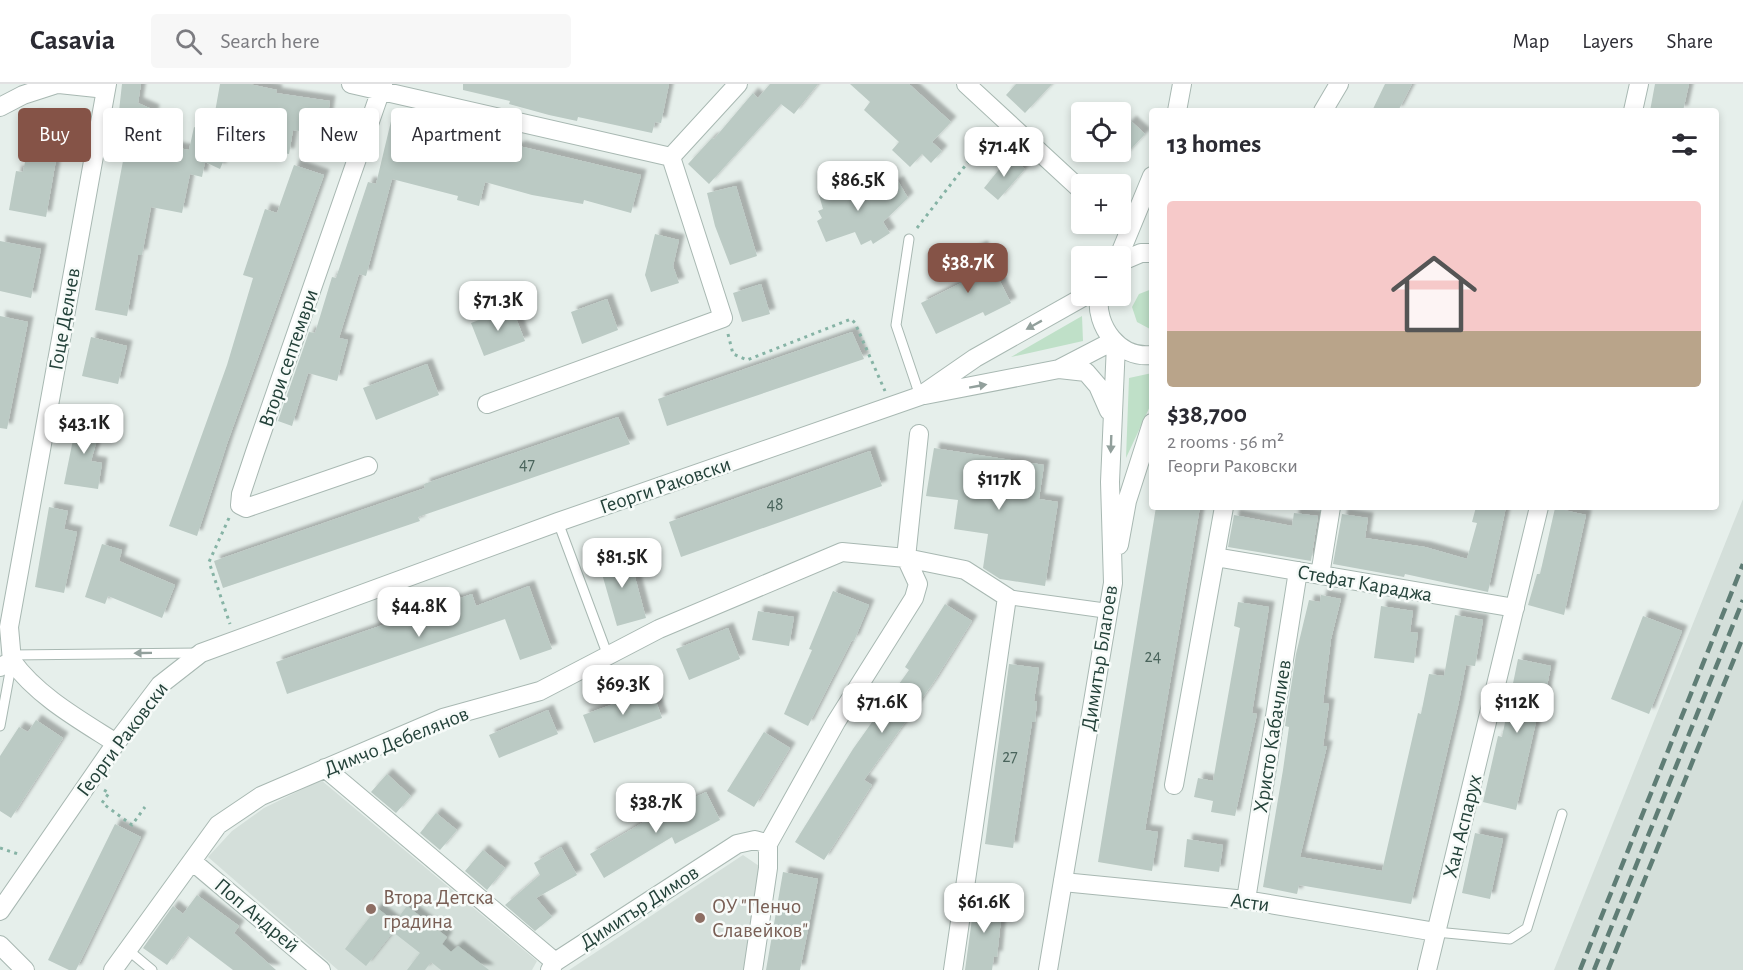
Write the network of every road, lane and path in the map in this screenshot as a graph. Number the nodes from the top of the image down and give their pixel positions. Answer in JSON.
{"nodes":[{"id":1,"x":58,"y":84,"type":"edge"},
{"id":2,"x":351,"y":84,"type":"edge"},
{"id":3,"x":738,"y":84,"type":"edge"},
{"id":4,"x":966,"y":84,"type":"edge"},
{"id":5,"x":1182,"y":84,"type":"edge"},
{"id":6,"x":1339,"y":84,"type":"edge"},
{"id":7,"x":1639,"y":84,"type":"edge"},
{"id":8,"x":106,"y":87,"type":"edge"},
{"id":9,"x":382,"y":88,"type":"edge"},
{"id":10,"x":0,"y":106,"type":"edge"},
{"id":11,"x":1178,"y":108,"type":"edge"},
{"id":12,"x":1325,"y":108,"type":"edge"},
{"id":13,"x":1634,"y":108,"type":"edge"},
{"id":14,"x":1002,"y":117,"type":"junction"},
{"id":15,"x":671,"y":157,"type":"junction"},
{"id":16,"x":1071,"y":181,"type":"edge"},
{"id":17,"x":1149,"y":183,"type":"edge"},
{"id":18,"x":909,"y":239,"type":"joint"},
{"id":19,"x":1123,"y":246,"type":"edge"},
{"id":20,"x":1149,"y":253,"type":"edge"},
{"id":21,"x":1131,"y":257,"type":"edge"},
{"id":22,"x":1071,"y":303,"type":"edge"},
{"id":23,"x":1100,"y":306,"type":"edge"},
{"id":24,"x":723,"y":318,"type":"junction"},
{"id":25,"x":1115,"y":343,"type":"junction"},
{"id":26,"x":1149,"y":355,"type":"edge"},
{"id":27,"x":1059,"y":369,"type":"junction"},
{"id":28,"x":920,"y":396,"type":"junction"},
{"id":29,"x":487,"y":404,"type":"dead end"},
{"id":30,"x":892,"y":406,"type":"junction"},
{"id":31,"x":1112,"y":419,"type":"junction"},
{"id":32,"x":1149,"y":432,"type":"edge"},
{"id":33,"x":919,"y":434,"type":"dead end"},
{"id":34,"x":368,"y":466,"type":"dead end"},
{"id":35,"x":240,"y":505,"type":"junction"},
{"id":36,"x":1223,"y":510,"type":"edge"},
{"id":37,"x":1331,"y":510,"type":"edge"},
{"id":38,"x":1538,"y":510,"type":"edge"},
{"id":39,"x":558,"y":522,"type":"junction"},
{"id":40,"x":1215,"y":557,"type":"junction"},
{"id":41,"x":906,"y":558,"type":"junction"},
{"id":42,"x":1298,"y":571,"type":"junction"},
{"id":43,"x":1320,"y":575,"type":"junction"},
{"id":44,"x":1113,"y":583,"type":"junction"},
{"id":45,"x":1007,"y":597,"type":"junction"},
{"id":46,"x":1515,"y":608,"type":"junction"},
{"id":47,"x":1108,"y":612,"type":"junction"},
{"id":48,"x":236,"y":640,"type":"junction"},
{"id":49,"x":201,"y":653,"type":"junction"},
{"id":50,"x":608,"y":656,"type":"junction"},
{"id":51,"x":7,"y":661,"type":"edge"},
{"id":52,"x":0,"y":726,"type":"edge"},
{"id":53,"x":116,"y":743,"type":"junction"},
{"id":54,"x":325,"y":768,"type":"junction"},
{"id":55,"x":90,"y":781,"type":"junction"},
{"id":56,"x":1174,"y":785,"type":"dead end"},
{"id":57,"x":145,"y":807,"type":"dead end"},
{"id":58,"x":1562,"y":814,"type":"dead end"},
{"id":59,"x":768,"y":843,"type":"junction"},
{"id":60,"x":192,"y":861,"type":"junction"},
{"id":61,"x":1063,"y":882,"type":"junction"},
{"id":62,"x":1246,"y":900,"type":"junction"},
{"id":63,"x":0,"y":911,"type":"edge"},
{"id":64,"x":1436,"y":932,"type":"junction"},
{"id":65,"x":0,"y":945,"type":"edge"},
{"id":66,"x":128,"y":950,"type":"junction"},
{"id":67,"x":552,"y":966,"type":"edge"},
{"id":68,"x":26,"y":970,"type":"edge"},
{"id":69,"x":113,"y":970,"type":"edge"},
{"id":70,"x":152,"y":970,"type":"edge"},
{"id":71,"x":321,"y":970,"type":"edge"},
{"id":72,"x":753,"y":970,"type":"edge"},
{"id":73,"x":953,"y":970,"type":"edge"},
{"id":74,"x":1048,"y":970,"type":"edge"},
{"id":75,"x":1426,"y":970,"type":"edge"}],
"edges":[{"from":1,"to":8,"type":"street"},
{"from":1,"to":10,"type":"street"},
{"from":2,"to":9,"type":"street"},
{"from":3,"to":15,"type":"street"},
{"from":4,"to":14,"type":"street"},
{"from":5,"to":11,"type":"street"},
{"from":6,"to":12,"type":"street"},
{"from":7,"to":13,"type":"street"},
{"from":8,"to":51,"type":"street","name":"Гоце Делчев"},
{"from":9,"to":15,"type":"street"},
{"from":9,"to":35,"type":"street","name":"Втори септември"},
{"from":14,"to":16,"type":"street"},
{"from":14,"to":18,"type":"path"},
{"from":15,"to":24,"type":"street"},
{"from":17,"to":19,"type":"street"},
{"from":18,"to":28,"type":"lane"},
{"from":20,"to":21,"type":"street"},
{"from":22,"to":28,"type":"street","name":"Георги Раковски","one_way":true},
{"from":23,"to":25,"type":"street"},
{"from":24,"to":29,"type":"street"},
{"from":24,"to":30,"type":"path"},
{"from":25,"to":26,"type":"street"},
{"from":25,"to":27,"type":"street"},
{"from":25,"to":31,"type":"street","name":"Димитър Благоев"},
{"from":28,"to":27,"type":"street","one_way":true},
{"from":27,"to":31,"type":"street"},
{"from":28,"to":30,"type":"street","name":"Георги Раковски"},
{"from":30,"to":39,"type":"street","name":"Георги Раковски"},
{"from":31,"to":44,"type":"street","name":"Димитър Благоев","one_way":true},
{"from":32,"to":44,"type":"street"},
{"from":33,"to":41,"type":"street"},
{"from":34,"to":35,"type":"street"},
{"from":35,"to":48,"type":"path"},
{"from":36,"to":40,"type":"street"},
{"from":37,"to":43,"type":"street"},
{"from":38,"to":46,"type":"street","name":"Хан Аспарух"},
{"from":39,"to":48,"type":"street","name":"Георги Раковски"},
{"from":39,"to":50,"type":"lane"},
{"from":40,"to":42,"type":"street","name":"Стефат Караджа"},
{"from":40,"to":56,"type":"street"},
{"from":41,"to":45,"type":"street","name":"Димчо Дебелянов"},
{"from":41,"to":50,"type":"street","name":"Димчо Дебелянов"},
{"from":41,"to":59,"type":"street"},
{"from":42,"to":43,"type":"street","name":"Стефат Караджа"},
{"from":42,"to":62,"type":"street","name":"Христо Кабачлиев"},
{"from":43,"to":46,"type":"street","name":"Стефат Караджа"},
{"from":44,"to":47,"type":"street","name":"Димитър Благоев"},
{"from":45,"to":47,"type":"street"},
{"from":45,"to":73,"type":"street"},
{"from":46,"to":64,"type":"street","name":"Хан Аспарух"},
{"from":47,"to":61,"type":"street","name":"Димитър Благоев"},
{"from":48,"to":49,"type":"street","name":"Георги Раковски"},
{"from":49,"to":51,"type":"lane","one_way":true},
{"from":49,"to":53,"type":"street","name":"Георги Раковски"},
{"from":50,"to":54,"type":"street","name":"Димчо Дебелянов"},
{"from":51,"to":52,"type":"lane"},
{"from":51,"to":53,"type":"street"},
{"from":53,"to":55,"type":"street","name":"Георги Раковски"},
{"from":54,"to":60,"type":"street","name":"Димчо Дебелянов"},
{"from":54,"to":67,"type":"street"},
{"from":55,"to":57,"type":"path"},
{"from":55,"to":63,"type":"street","name":"Георги Раковски"},
{"from":58,"to":64,"type":"lane"},
{"from":59,"to":67,"type":"street","name":"Димитър Димов"},
{"from":59,"to":72,"type":"street"},
{"from":60,"to":66,"type":"street","name":"Димчо Дебелянов"},
{"from":60,"to":71,"type":"street","name":"Поп Андрей"},
{"from":61,"to":62,"type":"street","name":"Асти"},
{"from":61,"to":74,"type":"street","name":"Димитър Благоев"},
{"from":62,"to":64,"type":"street","name":"Асти"},
{"from":64,"to":75,"type":"street","name":"Хан Аспарух"},
{"from":65,"to":68,"type":"street"},
{"from":66,"to":69,"type":"street","name":"Димчо Дебелянов"},
{"from":66,"to":70,"type":"lane"}]}
